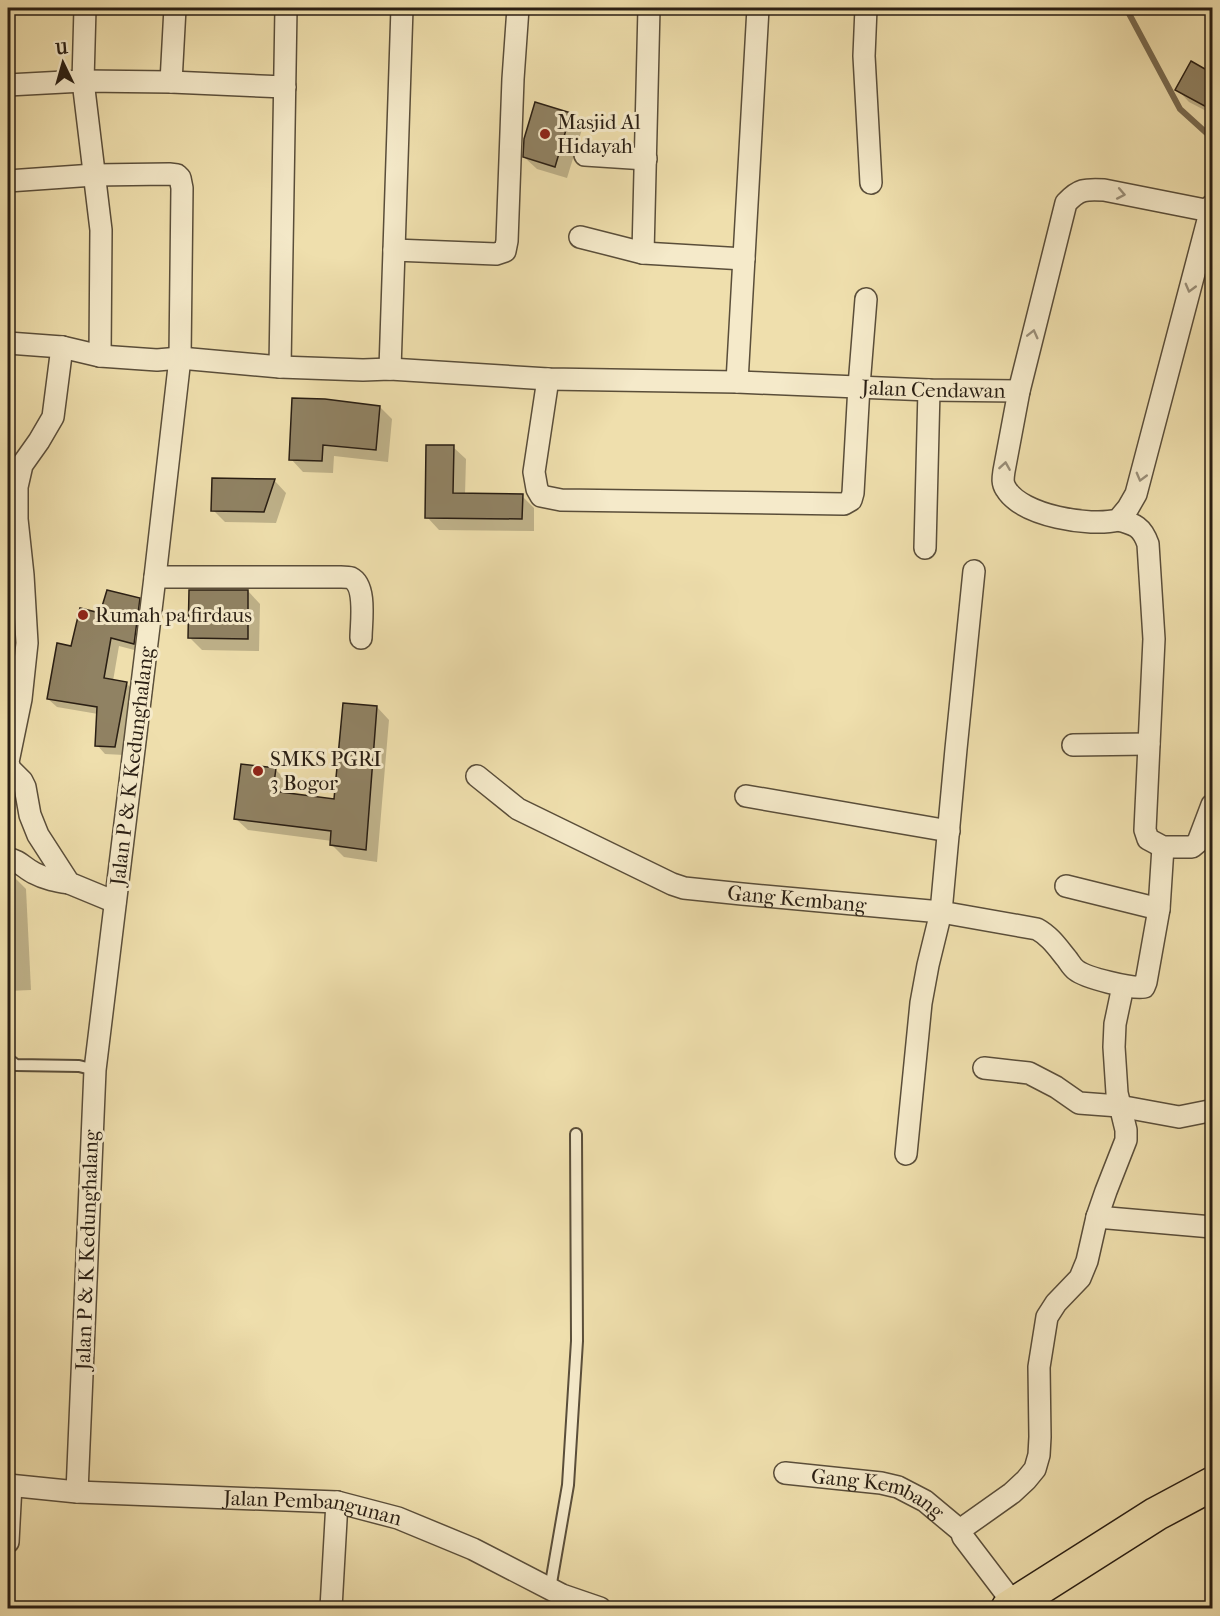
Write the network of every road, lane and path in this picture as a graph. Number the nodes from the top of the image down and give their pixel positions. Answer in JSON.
{"nodes":[{"id":1,"x":86,"y":8,"type":"edge"},
{"id":2,"x":175,"y":8,"type":"edge"},
{"id":3,"x":286,"y":8,"type":"edge"},
{"id":4,"x":402,"y":8,"type":"edge"},
{"id":5,"x":518,"y":8,"type":"edge"},
{"id":6,"x":649,"y":8,"type":"edge"},
{"id":7,"x":758,"y":8,"type":"edge"},
{"id":8,"x":866,"y":8,"type":"edge"},
{"id":9,"x":83,"y":81,"type":"junction"},
{"id":10,"x":171,"y":82,"type":"junction"},
{"id":11,"x":8,"y":85,"type":"edge"},
{"id":12,"x":285,"y":87,"type":"junction"},
{"id":13,"x":585,"y":156,"type":"dead end"},
{"id":14,"x":646,"y":159,"type":"junction"},
{"id":15,"x":94,"y":175,"type":"junction"},
{"id":16,"x":8,"y":181,"type":"edge"},
{"id":17,"x":871,"y":183,"type":"dead end"},
{"id":18,"x":1211,"y":208,"type":"edge"},
{"id":19,"x":580,"y":237,"type":"dead end"},
{"id":20,"x":394,"y":250,"type":"junction"},
{"id":21,"x":643,"y":254,"type":"junction"},
{"id":22,"x":744,"y":259,"type":"junction"},
{"id":23,"x":866,"y":299,"type":"dead end"},
{"id":24,"x":8,"y":343,"type":"edge"},
{"id":25,"x":62,"y":347,"type":"junction"},
{"id":26,"x":100,"y":356,"type":"junction"},
{"id":27,"x":180,"y":358,"type":"junction"},
{"id":28,"x":280,"y":367,"type":"junction"},
{"id":29,"x":390,"y":369,"type":"junction"},
{"id":30,"x":548,"y":378,"type":"junction"},
{"id":31,"x":737,"y":382,"type":"junction"},
{"id":32,"x":859,"y":386,"type":"junction"},
{"id":33,"x":929,"y":390,"type":"junction"},
{"id":34,"x":1019,"y":391,"type":"junction"},
{"id":35,"x":12,"y":520,"type":"edge"},
{"id":36,"x":1118,"y":520,"type":"junction"},
{"id":37,"x":925,"y":548,"type":"dead end"},
{"id":38,"x":974,"y":571,"type":"dead end"},
{"id":39,"x":155,"y":577,"type":"junction"},
{"id":40,"x":361,"y":638,"type":"dead end"},
{"id":41,"x":14,"y":699,"type":"edge"},
{"id":42,"x":1149,"y":744,"type":"junction"},
{"id":43,"x":1074,"y":745,"type":"dead end"},
{"id":44,"x":477,"y":776,"type":"dead end"},
{"id":45,"x":746,"y":796,"type":"dead end"},
{"id":46,"x":1212,"y":805,"type":"edge"},
{"id":47,"x":949,"y":831,"type":"junction"},
{"id":48,"x":1163,"y":847,"type":"junction"},
{"id":49,"x":8,"y":859,"type":"edge"},
{"id":50,"x":69,"y":883,"type":"junction"},
{"id":51,"x":1066,"y":886,"type":"dead end"},
{"id":52,"x":115,"y":902,"type":"junction"},
{"id":53,"x":1159,"y":909,"type":"junction"},
{"id":54,"x":941,"y":912,"type":"junction"},
{"id":55,"x":1123,"y":986,"type":"junction"},
{"id":56,"x":8,"y":1059,"type":"edge"},
{"id":57,"x":984,"y":1068,"type":"dead end"},
{"id":58,"x":95,"y":1070,"type":"junction"},
{"id":59,"x":1119,"y":1106,"type":"junction"},
{"id":60,"x":1209,"y":1111,"type":"dead end"},
{"id":61,"x":576,"y":1134,"type":"dead end"},
{"id":62,"x":906,"y":1154,"type":"dead end"},
{"id":63,"x":1097,"y":1217,"type":"junction"},
{"id":64,"x":1212,"y":1227,"type":"edge"},
{"id":65,"x":785,"y":1473,"type":"dead end"},
{"id":66,"x":1212,"y":1484,"type":"edge"},
{"id":67,"x":9,"y":1485,"type":"edge"},
{"id":68,"x":77,"y":1492,"type":"junction"},
{"id":69,"x":338,"y":1502,"type":"junction"},
{"id":70,"x":961,"y":1532,"type":"junction"},
{"id":71,"x":8,"y":1542,"type":"edge"},
{"id":72,"x":557,"y":1598,"type":"edge"},
{"id":73,"x":1011,"y":1606,"type":"edge"},
{"id":74,"x":331,"y":1608,"type":"edge"},
{"id":75,"x":600,"y":1608,"type":"edge"}],
"edges":[{"from":1,"to":9,"type":"street"},
{"from":2,"to":10,"type":"street"},
{"from":3,"to":12,"type":"street"},
{"from":4,"to":20,"type":"street"},
{"from":5,"to":20,"type":"street"},
{"from":6,"to":14,"type":"street"},
{"from":7,"to":22,"type":"street"},
{"from":8,"to":17,"type":"street"},
{"from":9,"to":10,"type":"street"},
{"from":9,"to":11,"type":"street"},
{"from":9,"to":15,"type":"street"},
{"from":10,"to":12,"type":"street"},
{"from":12,"to":28,"type":"street"},
{"from":13,"to":14,"type":"street"},
{"from":14,"to":21,"type":"street"},
{"from":15,"to":16,"type":"street","name":"Jalan P & K Kedunghalang"},
{"from":15,"to":26,"type":"street"},
{"from":15,"to":27,"type":"street","name":"Jalan P & K Kedunghalang"},
{"from":34,"to":18,"type":"street","one_way":true},
{"from":18,"to":36,"type":"street","one_way":true},
{"from":19,"to":21,"type":"street"},
{"from":20,"to":29,"type":"street"},
{"from":21,"to":22,"type":"street"},
{"from":22,"to":31,"type":"street"},
{"from":23,"to":32,"type":"street"},
{"from":24,"to":25,"type":"street","name":"Jalan Cendawan"},
{"from":25,"to":26,"type":"street","name":"Jalan Cendawan"},
{"from":25,"to":35,"type":"street"},
{"from":26,"to":27,"type":"street","name":"Jalan Cendawan"},
{"from":27,"to":28,"type":"street","name":"Jalan Cendawan"},
{"from":27,"to":39,"type":"street","name":"Jalan P & K Kedunghalang"},
{"from":28,"to":29,"type":"street","name":"Jalan Cendawan"},
{"from":29,"to":30,"type":"street","name":"Jalan Cendawan"},
{"from":30,"to":31,"type":"street","name":"Jalan Cendawan"},
{"from":30,"to":32,"type":"street"},
{"from":31,"to":32,"type":"street","name":"Jalan Cendawan"},
{"from":32,"to":33,"type":"street","name":"Jalan Cendawan"},
{"from":33,"to":34,"type":"street","name":"Jalan Cendawan"},
{"from":33,"to":37,"type":"street"},
{"from":36,"to":34,"type":"street","name":"Jalan Cendawan","one_way":true},
{"from":35,"to":41,"type":"street"},
{"from":36,"to":42,"type":"street"},
{"from":38,"to":47,"type":"street"},
{"from":39,"to":40,"type":"street"},
{"from":39,"to":52,"type":"street","name":"Jalan P & K Kedunghalang"},
{"from":41,"to":50,"type":"street"},
{"from":42,"to":43,"type":"street"},
{"from":42,"to":48,"type":"street"},
{"from":44,"to":54,"type":"street","name":"Gang Kembang"},
{"from":45,"to":47,"type":"street"},
{"from":46,"to":48,"type":"street"},
{"from":47,"to":54,"type":"street"},
{"from":48,"to":53,"type":"street"},
{"from":49,"to":50,"type":"street"},
{"from":50,"to":52,"type":"street"},
{"from":51,"to":53,"type":"street"},
{"from":52,"to":58,"type":"street","name":"Jalan P & K Kedunghalang"},
{"from":53,"to":55,"type":"street"},
{"from":54,"to":55,"type":"street","name":"Gang Kembang"},
{"from":54,"to":62,"type":"street"},
{"from":55,"to":59,"type":"street","name":"Gang Kembang"},
{"from":56,"to":58,"type":"lane"},
{"from":57,"to":59,"type":"street"},
{"from":58,"to":68,"type":"street","name":"Jalan P & K Kedunghalang"},
{"from":59,"to":60,"type":"street"},
{"from":59,"to":63,"type":"street","name":"Gang Kembang"},
{"from":61,"to":72,"type":"lane"},
{"from":63,"to":64,"type":"street"},
{"from":63,"to":70,"type":"street","name":"Gang Kembang"},
{"from":65,"to":70,"type":"street","name":"Gang Kembang"},
{"from":66,"to":73,"type":"highway"},
{"from":67,"to":68,"type":"street","name":"Jalan Pembangunan"},
{"from":67,"to":71,"type":"street"},
{"from":68,"to":69,"type":"street","name":"Jalan Pembangunan"},
{"from":69,"to":72,"type":"street","name":"Jalan Pembangunan"},
{"from":69,"to":74,"type":"street"},
{"from":70,"to":73,"type":"street","name":"Gang Kembang"},
{"from":72,"to":75,"type":"street","name":"Jalan Pembangunan"}]}
